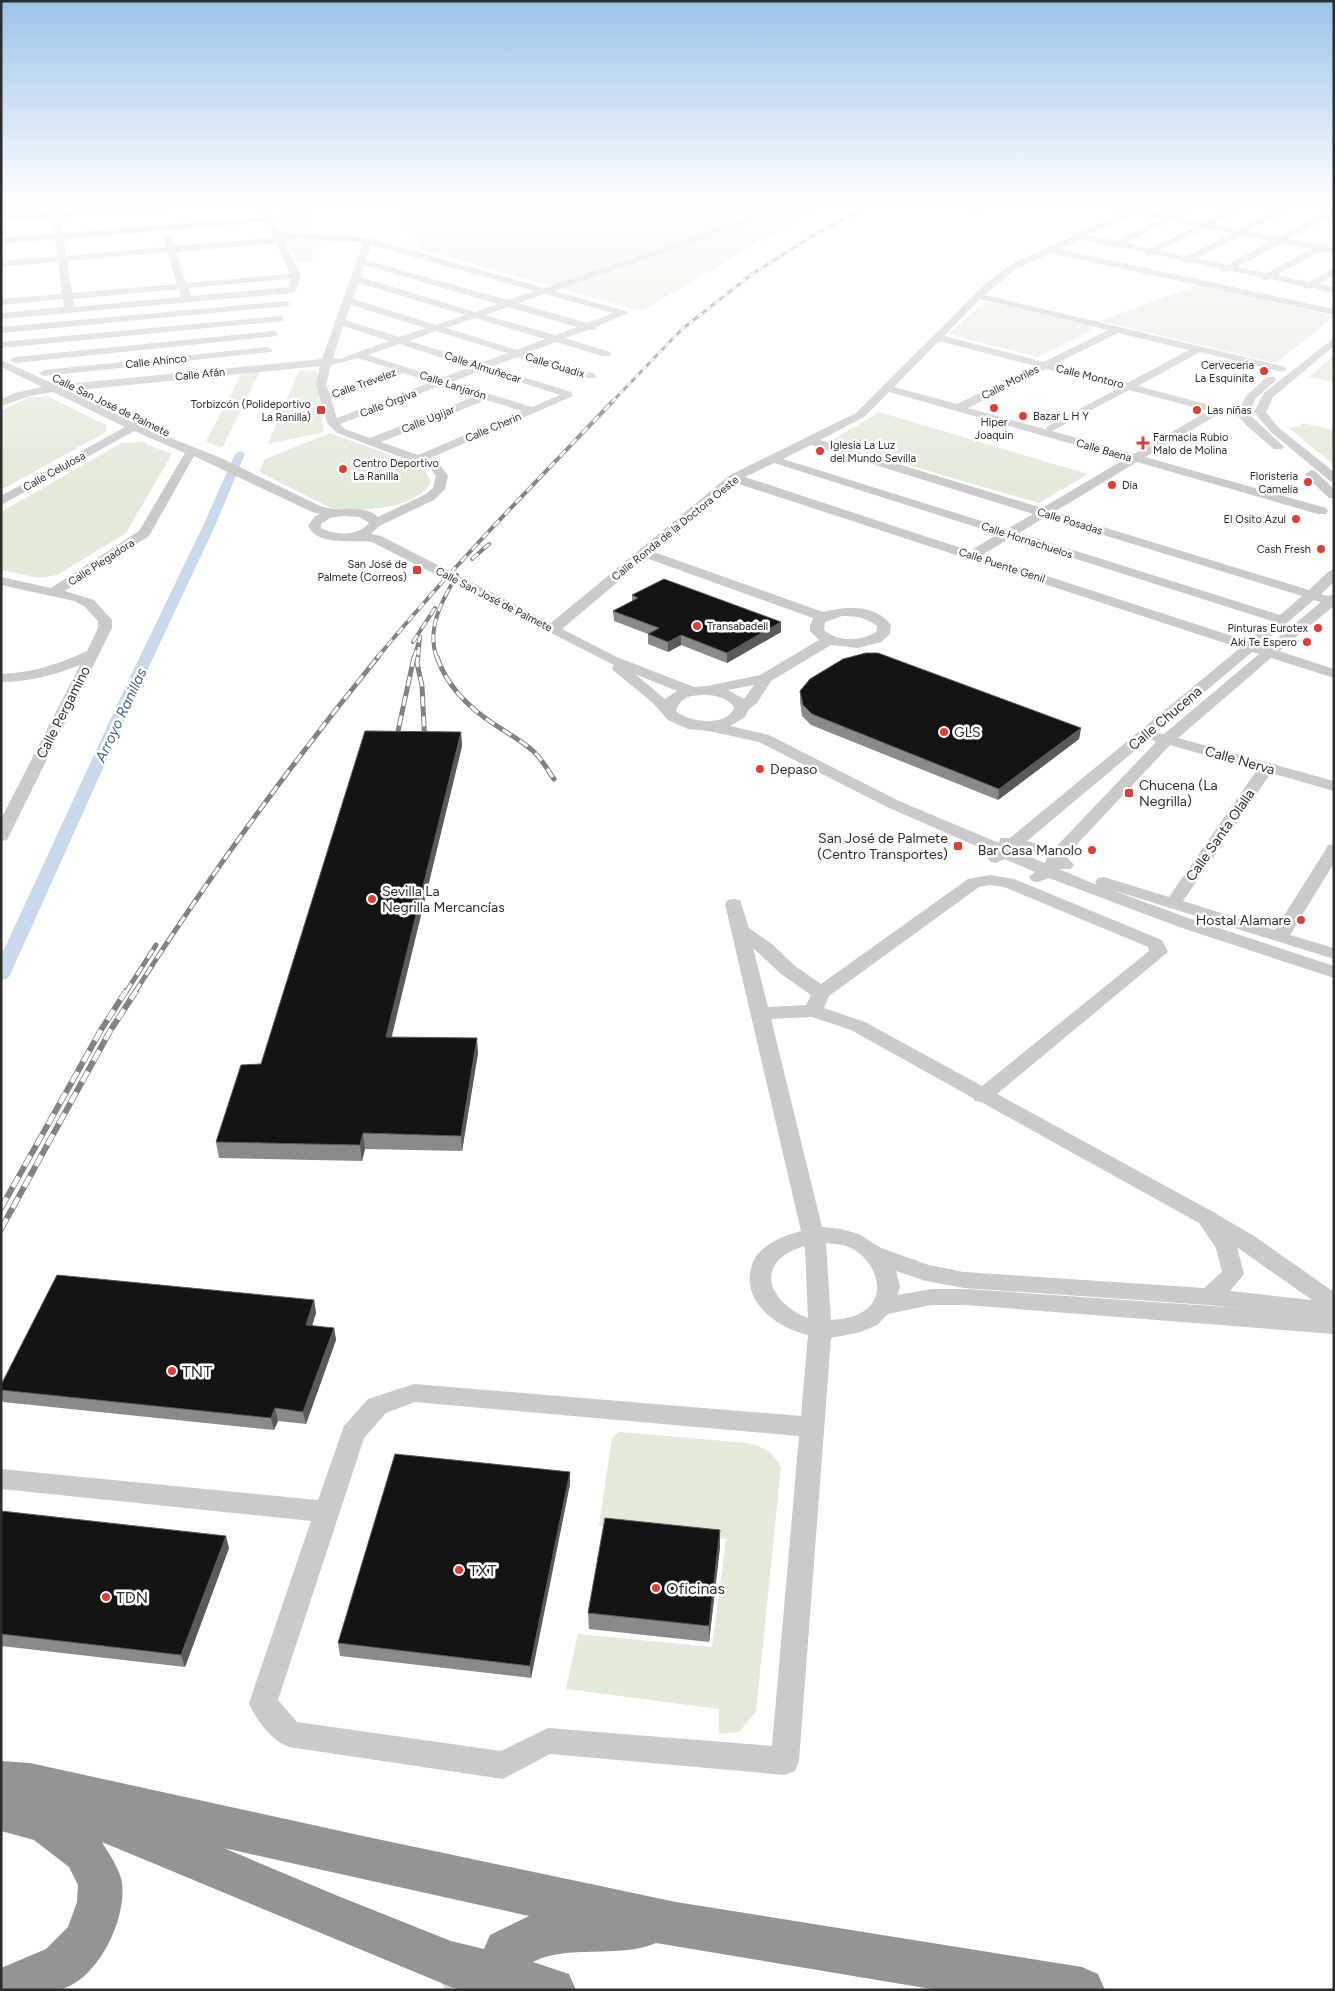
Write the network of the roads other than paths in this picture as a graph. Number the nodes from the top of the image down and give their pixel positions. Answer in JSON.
{"nodes":[{"id":1,"x":46,"y":298,"type":"edge"},
{"id":2,"x":67,"y":298,"type":"edge"},
{"id":3,"x":199,"y":298,"type":"edge"},
{"id":4,"x":289,"y":298,"type":"edge"},
{"id":5,"x":349,"y":298,"type":"edge"},
{"id":6,"x":377,"y":298,"type":"edge"},
{"id":7,"x":415,"y":298,"type":"edge"},
{"id":8,"x":491,"y":298,"type":"edge"},
{"id":9,"x":522,"y":298,"type":"edge"},
{"id":10,"x":571,"y":298,"type":"edge"},
{"id":11,"x":976,"y":298,"type":"edge"},
{"id":12,"x":986,"y":298,"type":"edge"},
{"id":13,"x":1269,"y":298,"type":"edge"},
{"id":14,"x":1289,"y":298,"type":"edge"},
{"id":15,"x":186,"y":299,"type":"junction"},
{"id":16,"x":348,"y":301,"type":"junction"},
{"id":17,"x":1284,"y":301,"type":"junction"},
{"id":18,"x":1,"y":302,"type":"edge"},
{"id":19,"x":508,"y":303,"type":"junction"},
{"id":20,"x":286,"y":304,"type":"junction"},
{"id":21,"x":359,"y":304,"type":"junction"},
{"id":22,"x":1331,"y":309,"type":"edge"},
{"id":23,"x":70,"y":310,"type":"junction"},
{"id":24,"x":190,"y":312,"type":"junction"},
{"id":25,"x":473,"y":315,"type":"junction"},
{"id":26,"x":1,"y":316,"type":"edge"},
{"id":27,"x":279,"y":319,"type":"junction"},
{"id":28,"x":340,"y":322,"type":"junction"},
{"id":29,"x":72,"y":324,"type":"junction"},
{"id":30,"x":195,"y":326,"type":"junction"},
{"id":31,"x":436,"y":327,"type":"junction"},
{"id":32,"x":591,"y":327,"type":"junction"},
{"id":33,"x":1,"y":330,"type":"edge"},
{"id":34,"x":1116,"y":330,"type":"junction"},
{"id":35,"x":604,"y":331,"type":"dead end"},
{"id":36,"x":273,"y":334,"type":"junction"},
{"id":37,"x":1331,"y":336,"type":"edge"},
{"id":38,"x":937,"y":337,"type":"junction"},
{"id":39,"x":74,"y":338,"type":"junction"},
{"id":40,"x":399,"y":340,"type":"junction"},
{"id":41,"x":555,"y":340,"type":"junction"},
{"id":42,"x":200,"y":341,"type":"junction"},
{"id":43,"x":1,"y":345,"type":"edge"},
{"id":44,"x":1198,"y":349,"type":"junction"},
{"id":45,"x":267,"y":350,"type":"junction"},
{"id":46,"x":1,"y":353,"type":"edge"},
{"id":47,"x":78,"y":353,"type":"junction"},
{"id":48,"x":519,"y":354,"type":"junction"},
{"id":49,"x":606,"y":354,"type":"dead end"},
{"id":50,"x":358,"y":355,"type":"junction"},
{"id":51,"x":205,"y":356,"type":"junction"},
{"id":52,"x":15,"y":360,"type":"junction"},
{"id":53,"x":343,"y":360,"type":"junction"},
{"id":54,"x":372,"y":360,"type":"junction"},
{"id":55,"x":326,"y":362,"type":"junction"},
{"id":56,"x":1,"y":363,"type":"edge"},
{"id":57,"x":1045,"y":365,"type":"junction"},
{"id":58,"x":260,"y":368,"type":"junction"},
{"id":59,"x":484,"y":368,"type":"junction"},
{"id":60,"x":79,"y":369,"type":"junction"},
{"id":61,"x":404,"y":369,"type":"junction"},
{"id":62,"x":1282,"y":369,"type":"junction"},
{"id":63,"x":44,"y":373,"type":"junction"},
{"id":64,"x":210,"y":373,"type":"junction"},
{"id":65,"x":591,"y":376,"type":"dead end"},
{"id":66,"x":30,"y":377,"type":"junction"},
{"id":67,"x":443,"y":382,"type":"junction"},
{"id":68,"x":889,"y":386,"type":"junction"},
{"id":69,"x":1129,"y":386,"type":"junction"},
{"id":70,"x":78,"y":387,"type":"junction"},
{"id":71,"x":53,"y":388,"type":"junction"},
{"id":72,"x":486,"y":396,"type":"junction"},
{"id":73,"x":568,"y":396,"type":"joint"},
{"id":74,"x":325,"y":397,"type":"junction"},
{"id":75,"x":1,"y":403,"type":"edge"},
{"id":76,"x":962,"y":406,"type":"junction"},
{"id":77,"x":1217,"y":410,"type":"junction"},
{"id":78,"x":533,"y":411,"type":"junction"},
{"id":79,"x":1243,"y":414,"type":"junction"},
{"id":80,"x":137,"y":423,"type":"junction"},
{"id":81,"x":333,"y":423,"type":"junction"},
{"id":82,"x":1052,"y":428,"type":"junction"},
{"id":83,"x":155,"y":437,"type":"junction"},
{"id":84,"x":108,"y":441,"type":"junction"},
{"id":85,"x":810,"y":441,"type":"junction"},
{"id":86,"x":370,"y":442,"type":"junction"},
{"id":87,"x":191,"y":452,"type":"junction"},
{"id":88,"x":1139,"y":456,"type":"junction"},
{"id":89,"x":418,"y":459,"type":"junction"},
{"id":90,"x":772,"y":459,"type":"junction"},
{"id":91,"x":218,"y":461,"type":"junction"},
{"id":92,"x":252,"y":478,"type":"joint"},
{"id":93,"x":734,"y":478,"type":"junction"},
{"id":94,"x":1334,"y":478,"type":"edge"},
{"id":95,"x":1328,"y":500,"type":"edge"},
{"id":96,"x":1,"y":501,"type":"edge"},
{"id":97,"x":417,"y":503,"type":"junction"},
{"id":98,"x":358,"y":512,"type":"junction"},
{"id":99,"x":318,"y":513,"type":"junction"},
{"id":100,"x":1043,"y":513,"type":"junction"},
{"id":101,"x":1334,"y":519,"type":"edge"},
{"id":102,"x":374,"y":531,"type":"junction"},
{"id":103,"x":1009,"y":534,"type":"junction"},
{"id":104,"x":355,"y":535,"type":"joint"},
{"id":105,"x":645,"y":553,"type":"junction"},
{"id":106,"x":972,"y":555,"type":"junction"},
{"id":107,"x":1334,"y":574,"type":"edge"},
{"id":108,"x":1,"y":581,"type":"edge"},
{"id":109,"x":54,"y":592,"type":"junction"},
{"id":110,"x":1312,"y":595,"type":"junction"},
{"id":111,"x":1333,"y":600,"type":"edge"},
{"id":112,"x":823,"y":617,"type":"junction"},
{"id":113,"x":1282,"y":620,"type":"junction"},
{"id":114,"x":553,"y":629,"type":"junction"},
{"id":115,"x":829,"y":640,"type":"junction"},
{"id":116,"x":1250,"y":646,"type":"junction"},
{"id":117,"x":93,"y":653,"type":"junction"},
{"id":118,"x":1269,"y":653,"type":"junction"},
{"id":119,"x":612,"y":660,"type":"junction"},
{"id":120,"x":1331,"y":670,"type":"edge"},
{"id":121,"x":1,"y":678,"type":"edge"},
{"id":122,"x":765,"y":678,"type":"junction"},
{"id":123,"x":698,"y":691,"type":"junction"},
{"id":124,"x":742,"y":709,"type":"junction"},
{"id":125,"x":669,"y":711,"type":"junction"},
{"id":126,"x":708,"y":726,"type":"junction"},
{"id":127,"x":1146,"y":734,"type":"junction"},
{"id":128,"x":764,"y":738,"type":"junction"},
{"id":129,"x":1166,"y":740,"type":"junction"},
{"id":130,"x":1267,"y":767,"type":"junction"},
{"id":131,"x":1334,"y":786,"type":"edge"},
{"id":132,"x":893,"y":804,"type":"junction"},
{"id":133,"x":1,"y":836,"type":"edge"},
{"id":134,"x":1334,"y":849,"type":"edge"},
{"id":135,"x":1004,"y":851,"type":"junction"},
{"id":136,"x":1053,"y":863,"type":"junction"},
{"id":137,"x":1173,"y":903,"type":"junction"},
{"id":138,"x":734,"y":904,"type":"dead end"},
{"id":139,"x":1185,"y":923,"type":"junction"},
{"id":140,"x":741,"y":930,"type":"junction"},
{"id":141,"x":1288,"y":939,"type":"junction"},
{"id":142,"x":1334,"y":954,"type":"edge"},
{"id":143,"x":1308,"y":963,"type":"junction"},
{"id":144,"x":1334,"y":972,"type":"edge"},
{"id":145,"x":1334,"y":985,"type":"edge"},
{"id":146,"x":818,"y":1002,"type":"junction"},
{"id":147,"x":760,"y":1013,"type":"junction"},
{"id":148,"x":982,"y":1096,"type":"junction"},
{"id":149,"x":1206,"y":1218,"type":"junction"},
{"id":150,"x":812,"y":1235,"type":"junction"},
{"id":151,"x":875,"y":1254,"type":"junction"},
{"id":152,"x":1210,"y":1297,"type":"junction"},
{"id":153,"x":1334,"y":1304,"type":"edge"},
{"id":154,"x":882,"y":1307,"type":"junction"},
{"id":155,"x":1334,"y":1314,"type":"edge"},
{"id":156,"x":1334,"y":1325,"type":"edge"},
{"id":157,"x":820,"y":1329,"type":"junction"},
{"id":158,"x":813,"y":1427,"type":"junction"},
{"id":159,"x":1,"y":1479,"type":"edge"},
{"id":160,"x":327,"y":1512,"type":"junction"},
{"id":161,"x":1,"y":1781,"type":"edge"},
{"id":162,"x":1,"y":1796,"type":"edge"},
{"id":163,"x":1,"y":1810,"type":"edge"},
{"id":164,"x":676,"y":1925,"type":"junction"},
{"id":165,"x":506,"y":1951,"type":"tunnel mouth"},
{"id":166,"x":1043,"y":1986,"type":"edge"},
{"id":167,"x":4,"y":1990,"type":"edge"},
{"id":168,"x":553,"y":1990,"type":"edge"},
{"id":169,"x":1082,"y":1990,"type":"edge"},
{"id":170,"x":1108,"y":1990,"type":"edge"}],
"edges":[{"from":1,"to":18,"type":"street"},
{"from":2,"to":23,"type":"street"},
{"from":3,"to":15,"type":"street"},
{"from":4,"to":20,"type":"street"},
{"from":5,"to":16,"type":"street"},
{"from":6,"to":21,"type":"street"},
{"from":7,"to":25,"type":"street"},
{"from":8,"to":19,"type":"street"},
{"from":9,"to":19,"type":"street"},
{"from":10,"to":32,"type":"street","name":"Calle Órgiva"},
{"from":11,"to":38,"type":"street","name":"Calle Ronda de la Doctora Oeste"},
{"from":12,"to":34,"type":"street"},
{"from":13,"to":17,"type":"street"},
{"from":14,"to":17,"type":"street"},
{"from":15,"to":23,"type":"street"},
{"from":15,"to":24,"type":"street"},
{"from":16,"to":21,"type":"street","name":"Calle Guadix"},
{"from":16,"to":28,"type":"street"},
{"from":17,"to":22,"type":"street"},
{"from":19,"to":25,"type":"street"},
{"from":19,"to":32,"type":"street"},
{"from":20,"to":24,"type":"street"},
{"from":20,"to":27,"type":"street"},
{"from":21,"to":31,"type":"street","name":"Calle Guadix"},
{"from":23,"to":26,"type":"street"},
{"from":23,"to":29,"type":"street"},
{"from":24,"to":29,"type":"street"},
{"from":24,"to":30,"type":"street"},
{"from":25,"to":31,"type":"street"},
{"from":25,"to":41,"type":"street"},
{"from":27,"to":30,"type":"street"},
{"from":27,"to":36,"type":"street"},
{"from":28,"to":40,"type":"street","name":"Calle Almuñecar"},
{"from":28,"to":55,"type":"street"},
{"from":29,"to":33,"type":"street"},
{"from":29,"to":39,"type":"street"},
{"from":30,"to":39,"type":"street"},
{"from":30,"to":42,"type":"street"},
{"from":31,"to":40,"type":"street"},
{"from":31,"to":48,"type":"street","name":"Calle Guadix"},
{"from":32,"to":35,"type":"street"},
{"from":32,"to":41,"type":"street","name":"Calle Órgiva"},
{"from":34,"to":44,"type":"street"},
{"from":34,"to":57,"type":"street","name":"Calle Moriles"},
{"from":36,"to":42,"type":"street"},
{"from":36,"to":45,"type":"street"},
{"from":37,"to":62,"type":"street"},
{"from":37,"to":94,"type":"street"},
{"from":38,"to":57,"type":"street","name":"Calle Montoro"},
{"from":38,"to":68,"type":"street","name":"Calle Ronda de la Doctora Oeste"},
{"from":39,"to":43,"type":"street"},
{"from":39,"to":47,"type":"street"},
{"from":40,"to":50,"type":"street"},
{"from":40,"to":59,"type":"street","name":"Calle Almuñecar"},
{"from":41,"to":48,"type":"street","name":"Calle Órgiva"},
{"from":41,"to":49,"type":"street"},
{"from":42,"to":47,"type":"street"},
{"from":42,"to":51,"type":"street"},
{"from":44,"to":62,"type":"street"},
{"from":44,"to":69,"type":"street"},
{"from":45,"to":51,"type":"street","name":"Calle Ahínco"},
{"from":45,"to":58,"type":"street"},
{"from":46,"to":52,"type":"street","name":"Calle San José de Palmete"},
{"from":47,"to":52,"type":"street"},
{"from":47,"to":60,"type":"street"},
{"from":48,"to":59,"type":"street","name":"Calle Órgiva"},
{"from":48,"to":65,"type":"street","name":"Calle Guadix"},
{"from":50,"to":53,"type":"street"},
{"from":50,"to":54,"type":"street","name":"Calle Lanjarón"},
{"from":51,"to":60,"type":"street","name":"Calle Ahínco"},
{"from":51,"to":64,"type":"street"},
{"from":52,"to":63,"type":"street","name":"Calle San José de Palmete"},
{"from":53,"to":54,"type":"street","name":"Calle Lanjarón"},
{"from":53,"to":55,"type":"street","name":"Calle Lanjarón"},
{"from":54,"to":61,"type":"street","name":"Calle Lanjarón"},
{"from":55,"to":58,"type":"street","name":"Calle Afán"},
{"from":55,"to":74,"type":"street"},
{"from":56,"to":66,"type":"street","name":"Calle San José de Palmete"},
{"from":57,"to":69,"type":"street","name":"Calle Montoro"},
{"from":57,"to":76,"type":"street","name":"Calle Moriles"},
{"from":58,"to":64,"type":"street","name":"Calle Afán"},
{"from":59,"to":67,"type":"street","name":"Calle Órgiva"},
{"from":59,"to":73,"type":"street","name":"Calle Almuñecar"},
{"from":60,"to":63,"type":"street","name":"Calle Ahínco"},
{"from":60,"to":70,"type":"street"},
{"from":61,"to":67,"type":"street","name":"Calle Lanjarón"},
{"from":61,"to":74,"type":"street","name":"Calle Trevelez"},
{"from":62,"to":79,"type":"street"},
{"from":63,"to":70,"type":"street","name":"Calle San José de Palmete"},
{"from":64,"to":70,"type":"street","name":"Calle Afán"},
{"from":66,"to":70,"type":"street"},
{"from":66,"to":71,"type":"street","name":"Calle San José de Palmete"},
{"from":67,"to":72,"type":"street","name":"Calle Lanjarón"},
{"from":67,"to":81,"type":"street","name":"Calle Órgiva"},
{"from":68,"to":76,"type":"street","name":"Calle Baena"},
{"from":68,"to":85,"type":"street","name":"Calle Ronda de la Doctora Oeste"},
{"from":69,"to":77,"type":"street","name":"Calle Montoro"},
{"from":69,"to":82,"type":"street"},
{"from":70,"to":71,"type":"street"},
{"from":70,"to":80,"type":"street","name":"Calle San José de Palmete"},
{"from":71,"to":75,"type":"street"},
{"from":71,"to":80,"type":"street","name":"Calle San José de Palmete"},
{"from":72,"to":78,"type":"street","name":"Calle Lanjarón"},
{"from":72,"to":86,"type":"street","name":"Calle Ugíjar"},
{"from":73,"to":78,"type":"street","name":"Calle Cherin"},
{"from":74,"to":81,"type":"street"},
{"from":76,"to":82,"type":"street","name":"Calle Baena"},
{"from":76,"to":88,"type":"street","name":"Calle Baena"},
{"from":77,"to":79,"type":"street","name":"Calle Montoro"},
{"from":77,"to":88,"type":"street"},
{"from":78,"to":89,"type":"street","name":"Calle Cherin"},
{"from":79,"to":95,"type":"street"},
{"from":80,"to":83,"type":"street","name":"Calle San José de Palmete"},
{"from":80,"to":84,"type":"street"},
{"from":80,"to":91,"type":"street","name":"Calle San José de Palmete"},
{"from":81,"to":86,"type":"street"},
{"from":82,"to":88,"type":"street","name":"Calle Baena"},
{"from":83,"to":84,"type":"street"},
{"from":83,"to":87,"type":"street","name":"Calle San José de Palmete"},
{"from":84,"to":96,"type":"street","name":"Calle Celulosa"},
{"from":85,"to":90,"type":"street","name":"Calle Ronda de la Doctora Oeste"},
{"from":85,"to":100,"type":"street","name":"Calle Posadas"},
{"from":86,"to":89,"type":"street"},
{"from":87,"to":91,"type":"street","name":"Calle San José de Palmete"},
{"from":87,"to":109,"type":"street","name":"Calle Plegadora"},
{"from":88,"to":95,"type":"street","name":"Calle Baena"},
{"from":88,"to":100,"type":"street"},
{"from":89,"to":97,"type":"street"},
{"from":90,"to":93,"type":"street","name":"Calle Ronda de la Doctora Oeste"},
{"from":90,"to":103,"type":"street","name":"Calle Hornachuelos"},
{"from":91,"to":92,"type":"street","name":"Calle San José de Palmete"},
{"from":92,"to":99,"type":"street","name":"Calle San José de Palmete"},
{"from":93,"to":105,"type":"street","name":"Calle Ronda de la Doctora Oeste"},
{"from":93,"to":106,"type":"street","name":"Calle Puente Genil"},
{"from":95,"to":101,"type":"street"},
{"from":97,"to":98,"type":"street"},
{"from":97,"to":102,"type":"street"},
{"from":98,"to":99,"type":"street"},
{"from":98,"to":102,"type":"street"},
{"from":99,"to":104,"type":"street"},
{"from":100,"to":103,"type":"street"},
{"from":100,"to":110,"type":"street","name":"Calle Posadas"},
{"from":102,"to":104,"type":"street","name":"Calle San José de Palmete"},
{"from":102,"to":114,"type":"street","name":"Calle San José de Palmete"},
{"from":103,"to":106,"type":"street"},
{"from":103,"to":113,"type":"street","name":"Calle Hornachuelos"},
{"from":105,"to":112,"type":"street"},
{"from":105,"to":114,"type":"street","name":"Calle Ronda de la Doctora Oeste"},
{"from":106,"to":116,"type":"street","name":"Calle Puente Genil"},
{"from":107,"to":110,"type":"street","name":"Calle Chucena"},
{"from":108,"to":109,"type":"street"},
{"from":109,"to":117,"type":"street","name":"Calle Pergamino"},
{"from":110,"to":111,"type":"street","name":"Calle Posadas"},
{"from":110,"to":113,"type":"street","name":"Calle Chucena"},
{"from":111,"to":118,"type":"street","name":"Calle Chucena"},
{"from":112,"to":115,"type":"street"},
{"from":112,"to":115,"type":"street"},
{"from":113,"to":116,"type":"street","name":"Calle Chucena"},
{"from":114,"to":119,"type":"street","name":"Calle San José de Palmete"},
{"from":115,"to":122,"type":"street"},
{"from":116,"to":118,"type":"street","name":"Calle Puente Genil"},
{"from":116,"to":127,"type":"street","name":"Calle Chucena"},
{"from":117,"to":121,"type":"street"},
{"from":117,"to":133,"type":"street","name":"Calle Pergamino"},
{"from":118,"to":120,"type":"street","name":"Calle Puente Genil"},
{"from":118,"to":129,"type":"street","name":"Calle Chucena"},
{"from":119,"to":123,"type":"street","name":"Calle San José de Palmete"},
{"from":119,"to":125,"type":"street","name":"Calle San José de Palmete"},
{"from":122,"to":123,"type":"street"},
{"from":122,"to":124,"type":"street"},
{"from":123,"to":124,"type":"street","name":"Calle San José de Palmete"},
{"from":123,"to":125,"type":"street"},
{"from":124,"to":126,"type":"street"},
{"from":124,"to":128,"type":"street","name":"Calle San José de Palmete"},
{"from":125,"to":126,"type":"street","name":"Calle San José de Palmete"},
{"from":126,"to":128,"type":"street","name":"Calle San José de Palmete"},
{"from":127,"to":129,"type":"street","name":"Calle Nerva"},
{"from":127,"to":135,"type":"street","name":"Calle Chucena"},
{"from":128,"to":132,"type":"street"},
{"from":129,"to":130,"type":"street","name":"Calle Nerva"},
{"from":129,"to":136,"type":"street","name":"Calle Chucena"},
{"from":130,"to":131,"type":"street","name":"Calle Nerva"},
{"from":130,"to":137,"type":"street","name":"Calle Santa Olalla"},
{"from":132,"to":135,"type":"street"},
{"from":132,"to":135,"type":"street"},
{"from":134,"to":141,"type":"street"},
{"from":135,"to":136,"type":"street"},
{"from":135,"to":136,"type":"street"},
{"from":136,"to":137,"type":"street"},
{"from":136,"to":139,"type":"street"},
{"from":137,"to":141,"type":"street"},
{"from":138,"to":140,"type":"street"},
{"from":139,"to":143,"type":"street"},
{"from":139,"to":145,"type":"street"},
{"from":140,"to":146,"type":"street"},
{"from":140,"to":147,"type":"street"},
{"from":141,"to":142,"type":"street"},
{"from":141,"to":143,"type":"street"},
{"from":143,"to":144,"type":"street"},
{"from":146,"to":147,"type":"street"},
{"from":146,"to":148,"type":"street"},
{"from":146,"to":148,"type":"street"},
{"from":147,"to":150,"type":"street"},
{"from":148,"to":149,"type":"street"},
{"from":149,"to":152,"type":"street"},
{"from":149,"to":153,"type":"street"},
{"from":150,"to":151,"type":"street"},
{"from":150,"to":157,"type":"street"},
{"from":150,"to":157,"type":"street"},
{"from":151,"to":152,"type":"street"},
{"from":151,"to":154,"type":"street"},
{"from":152,"to":155,"type":"street"},
{"from":154,"to":156,"type":"street"},
{"from":154,"to":157,"type":"street"},
{"from":157,"to":158,"type":"street"},
{"from":158,"to":160,"type":"street"},
{"from":158,"to":160,"type":"street"},
{"from":159,"to":160,"type":"street"},
{"from":161,"to":164,"type":"highway"},
{"from":162,"to":168,"type":"highway"},
{"from":163,"to":167,"type":"highway"},
{"from":164,"to":165,"type":"highway"},
{"from":164,"to":166,"type":"highway"},
{"from":166,"to":169,"type":"highway"},
{"from":166,"to":170,"type":"street"}]}
